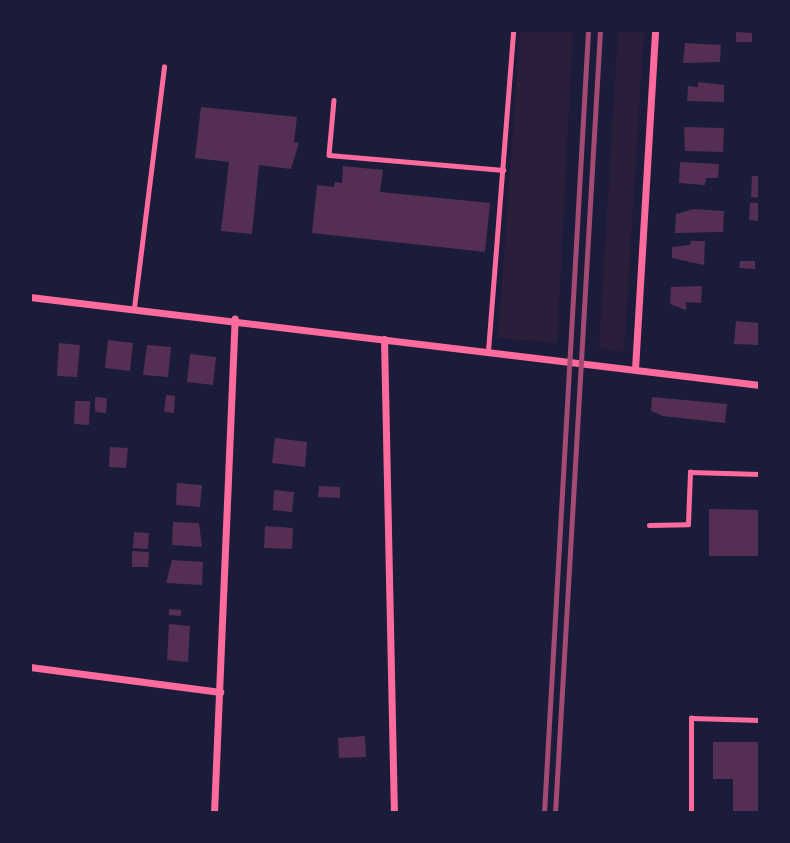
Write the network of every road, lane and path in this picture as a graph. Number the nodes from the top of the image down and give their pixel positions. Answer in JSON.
{"nodes":[{"id":1,"x":513,"y":30,"type":"edge"},
{"id":2,"x":655,"y":30,"type":"edge"},
{"id":3,"x":164,"y":66,"type":"dead end"},
{"id":4,"x":334,"y":100,"type":"dead end"},
{"id":5,"x":503,"y":170,"type":"junction"},
{"id":6,"x":30,"y":297,"type":"edge"},
{"id":7,"x":134,"y":308,"type":"junction"},
{"id":8,"x":235,"y":318,"type":"junction"},
{"id":9,"x":384,"y":339,"type":"junction"},
{"id":10,"x":488,"y":351,"type":"junction"},
{"id":11,"x":635,"y":369,"type":"junction"},
{"id":12,"x":760,"y":385,"type":"edge"},
{"id":13,"x":760,"y":474,"type":"edge"},
{"id":14,"x":649,"y":525,"type":"dead end"},
{"id":15,"x":30,"y":667,"type":"edge"},
{"id":16,"x":220,"y":692,"type":"junction"},
{"id":17,"x":760,"y":720,"type":"edge"},
{"id":18,"x":214,"y":813,"type":"edge"},
{"id":19,"x":394,"y":813,"type":"edge"},
{"id":20,"x":691,"y":813,"type":"edge"}],
"edges":[{"from":1,"to":5,"type":"lane"},
{"from":2,"to":11,"type":"street"},
{"from":3,"to":7,"type":"lane"},
{"from":4,"to":5,"type":"lane"},
{"from":5,"to":10,"type":"lane"},
{"from":6,"to":7,"type":"street"},
{"from":7,"to":8,"type":"street"},
{"from":8,"to":9,"type":"street"},
{"from":8,"to":16,"type":"street"},
{"from":9,"to":10,"type":"street"},
{"from":9,"to":19,"type":"street"},
{"from":10,"to":11,"type":"street"},
{"from":11,"to":12,"type":"street"},
{"from":13,"to":14,"type":"lane"},
{"from":15,"to":16,"type":"street"},
{"from":16,"to":18,"type":"street"},
{"from":17,"to":20,"type":"lane"}]}
